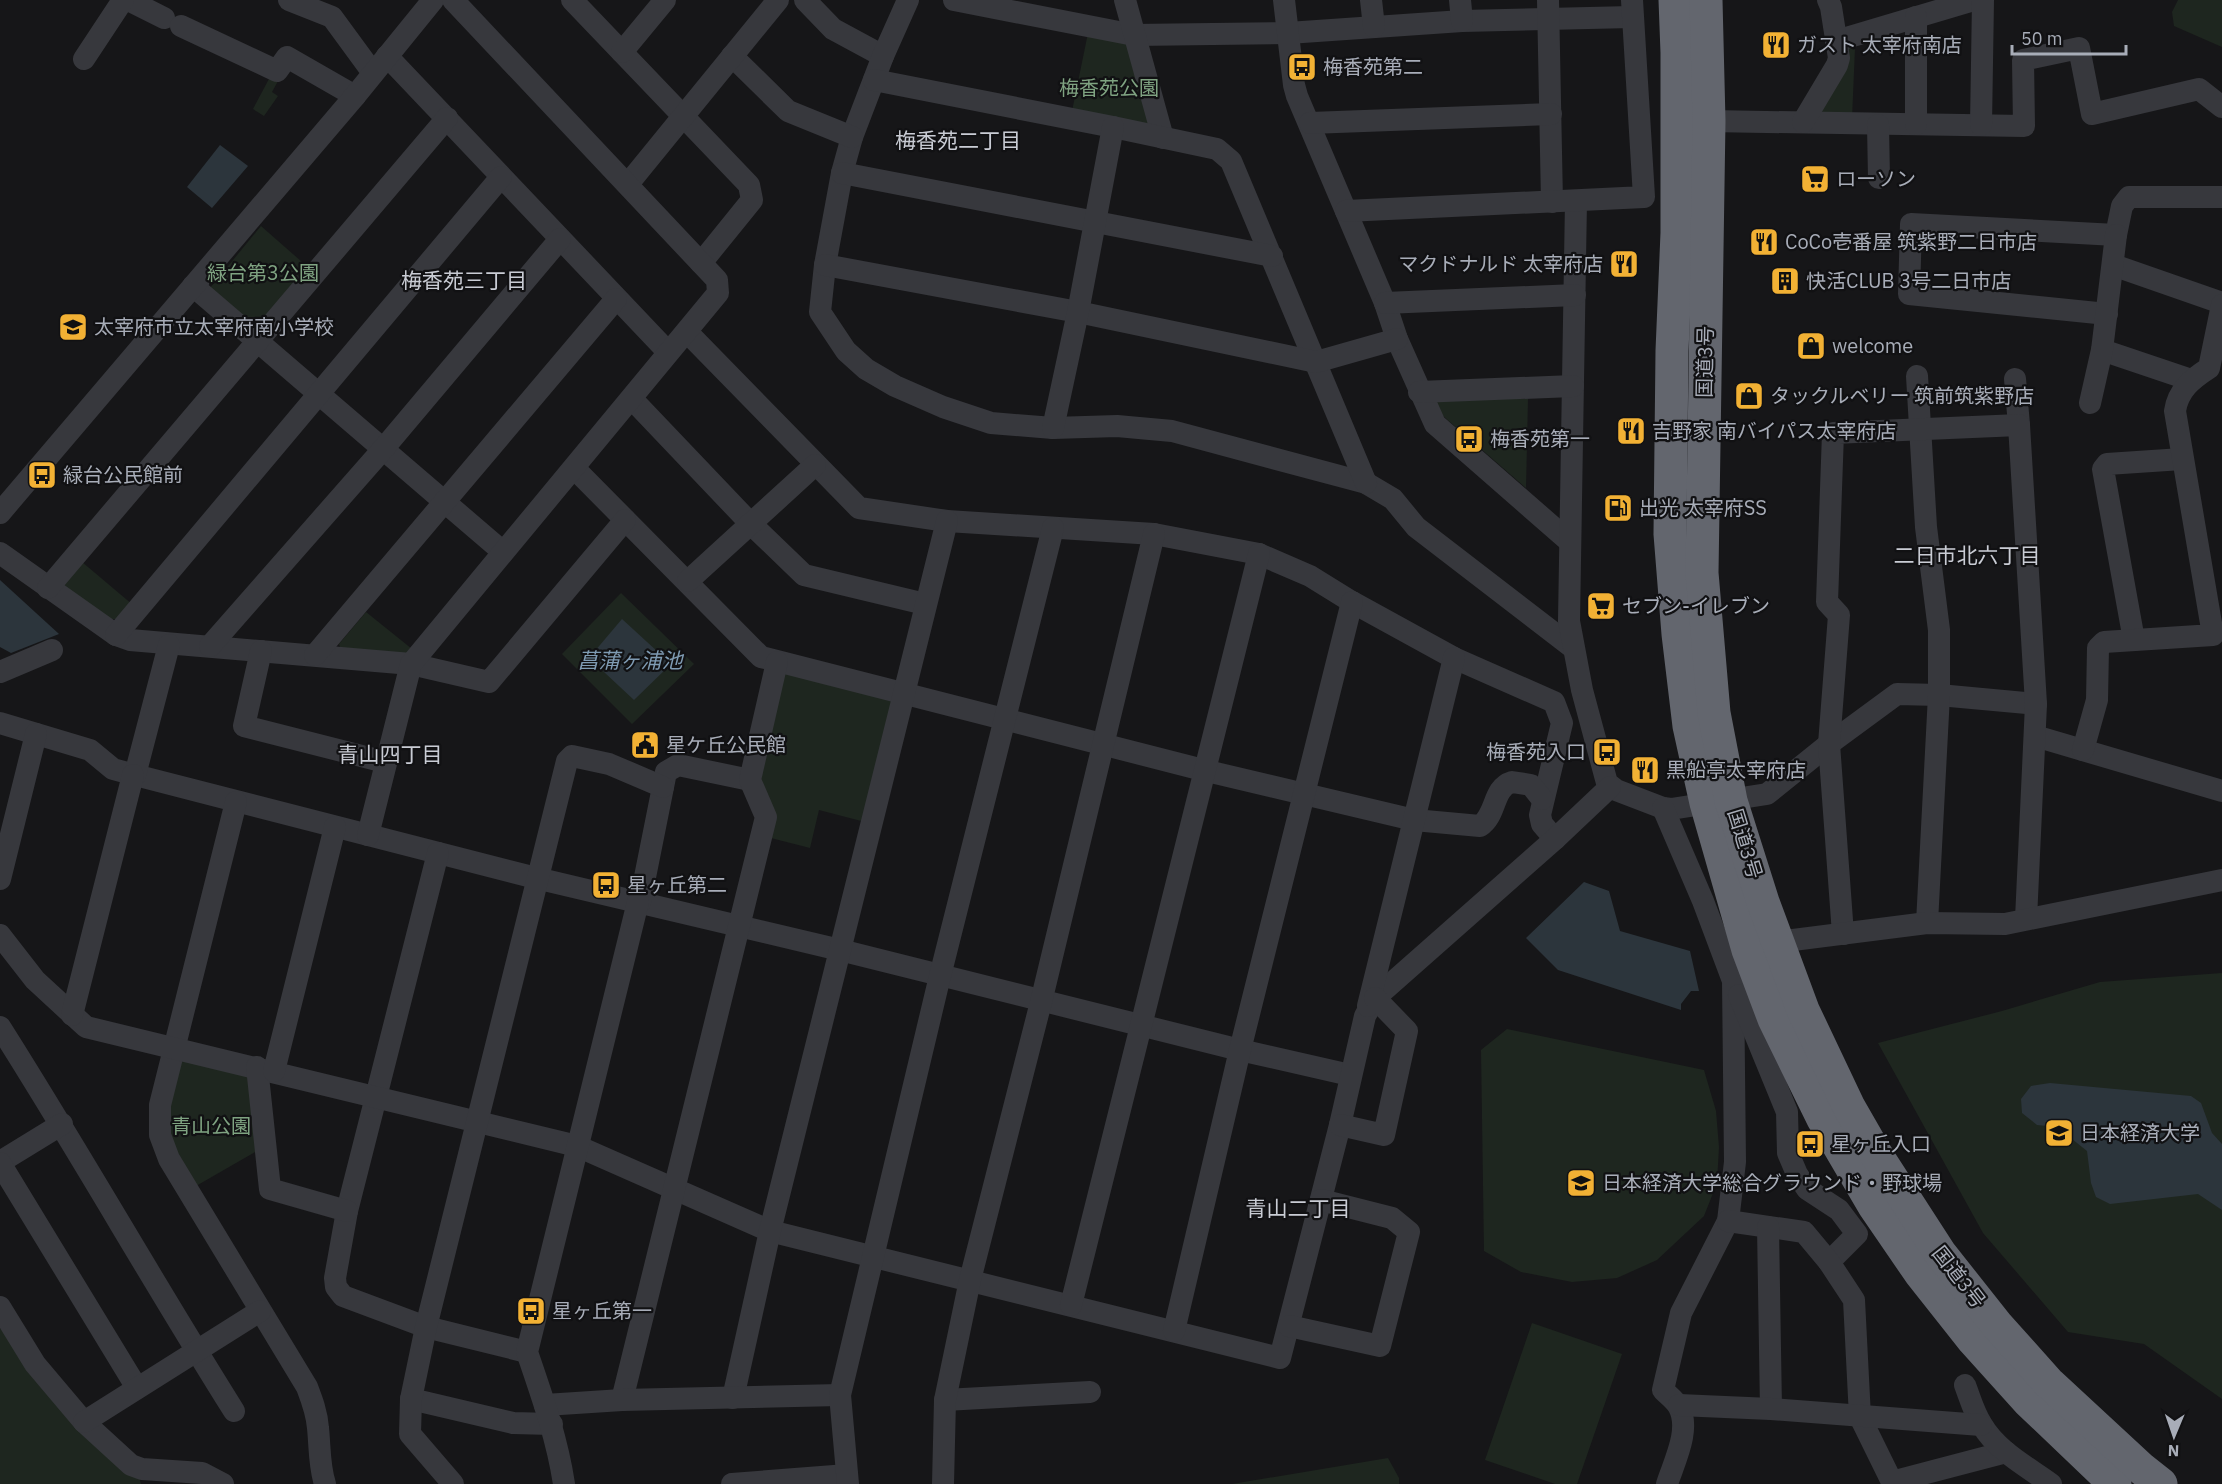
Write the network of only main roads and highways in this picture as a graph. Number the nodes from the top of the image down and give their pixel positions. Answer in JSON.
{"nodes":[{"id":1,"x":1675,"y":0,"type":"edge"},
{"id":2,"x":1706,"y":0,"type":"edge"},
{"id":3,"x":1719,"y":802,"type":"junction"},
{"id":4,"x":2115,"y":1484,"type":"edge"},
{"id":5,"x":2162,"y":1484,"type":"edge"}],
"edges":[{"from":1,"to":3,"type":"highway","name":"国道3号"},
{"from":2,"to":3,"type":"highway","name":"国道3号"},
{"from":3,"to":4,"type":"highway","name":"国道3号"},
{"from":3,"to":5,"type":"highway","name":"国道3号"}]}
